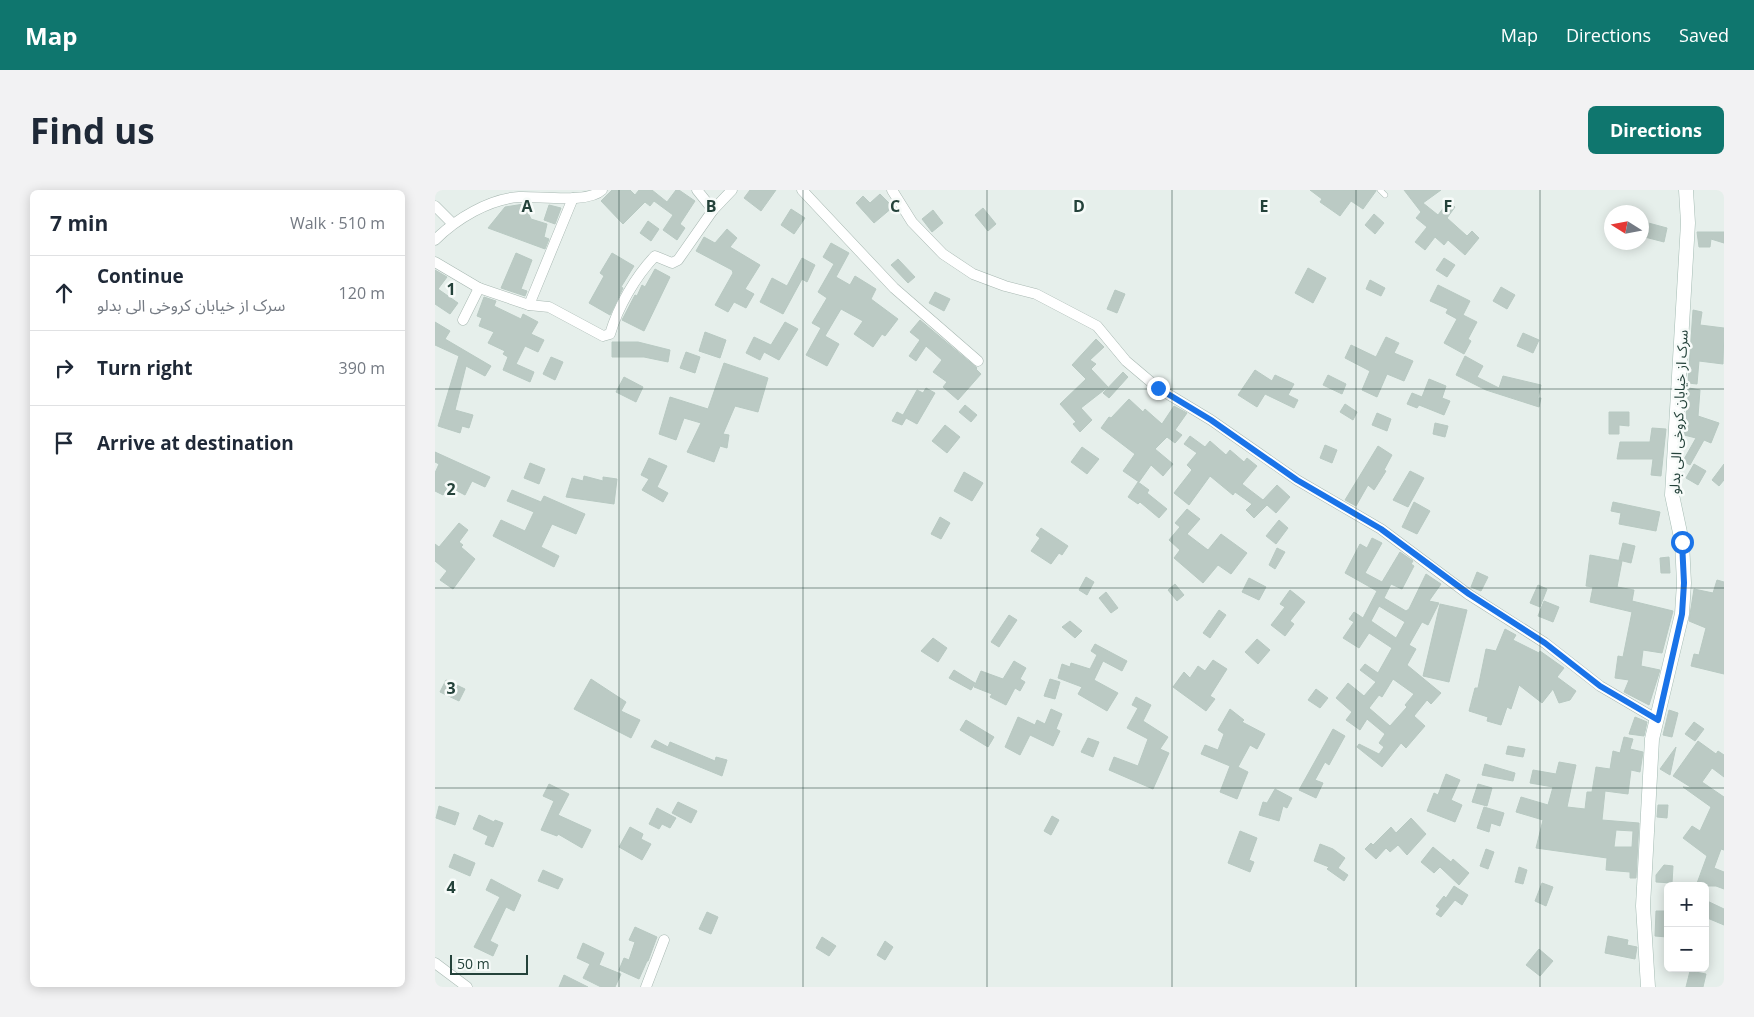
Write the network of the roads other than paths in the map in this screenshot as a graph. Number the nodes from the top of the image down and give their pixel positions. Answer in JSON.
{"nodes":[{"id":1,"x":602,"y":190,"type":"edge"},
{"id":2,"x":697,"y":190,"type":"edge"},
{"id":3,"x":732,"y":190,"type":"edge"},
{"id":4,"x":802,"y":190,"type":"edge"},
{"id":5,"x":892,"y":190,"type":"edge"},
{"id":6,"x":1380,"y":190,"type":"edge"},
{"id":7,"x":1686,"y":190,"type":"edge"},
{"id":8,"x":1385,"y":195,"type":"dead end"},
{"id":9,"x":573,"y":198,"type":"junction"},
{"id":10,"x":435,"y":206,"type":"edge"},
{"id":11,"x":713,"y":210,"type":"junction"},
{"id":12,"x":452,"y":223,"type":"junction"},
{"id":13,"x":435,"y":240,"type":"edge"},
{"id":14,"x":435,"y":262,"type":"edge"},
{"id":15,"x":479,"y":288,"type":"junction"},
{"id":16,"x":529,"y":304,"type":"junction"},
{"id":17,"x":463,"y":320,"type":"dead end"},
{"id":18,"x":978,"y":361,"type":"dead end"},
{"id":19,"x":1658,"y":720,"type":"junction"},
{"id":20,"x":664,"y":940,"type":"dead end"},
{"id":21,"x":435,"y":963,"type":"edge"},
{"id":22,"x":467,"y":987,"type":"edge"},
{"id":23,"x":646,"y":987,"type":"edge"},
{"id":24,"x":1648,"y":987,"type":"edge"}],
"edges":[{"from":1,"to":9,"type":"street"},
{"from":2,"to":11,"type":"street"},
{"from":3,"to":11,"type":"street"},
{"from":4,"to":18,"type":"street"},
{"from":5,"to":19,"type":"street"},
{"from":6,"to":8,"type":"lane"},
{"from":7,"to":19,"type":"main road","name":"سرک از خیابان کروخی الی بدلو"},
{"from":9,"to":12,"type":"street"},
{"from":9,"to":16,"type":"street"},
{"from":10,"to":12,"type":"street"},
{"from":11,"to":16,"type":"street"},
{"from":12,"to":13,"type":"street"},
{"from":14,"to":15,"type":"street"},
{"from":15,"to":16,"type":"street"},
{"from":15,"to":17,"type":"street"},
{"from":19,"to":24,"type":"main road","name":"سرک از خیابان کروخی الی بدلو"},
{"from":20,"to":23,"type":"street"},
{"from":21,"to":22,"type":"street"}]}
